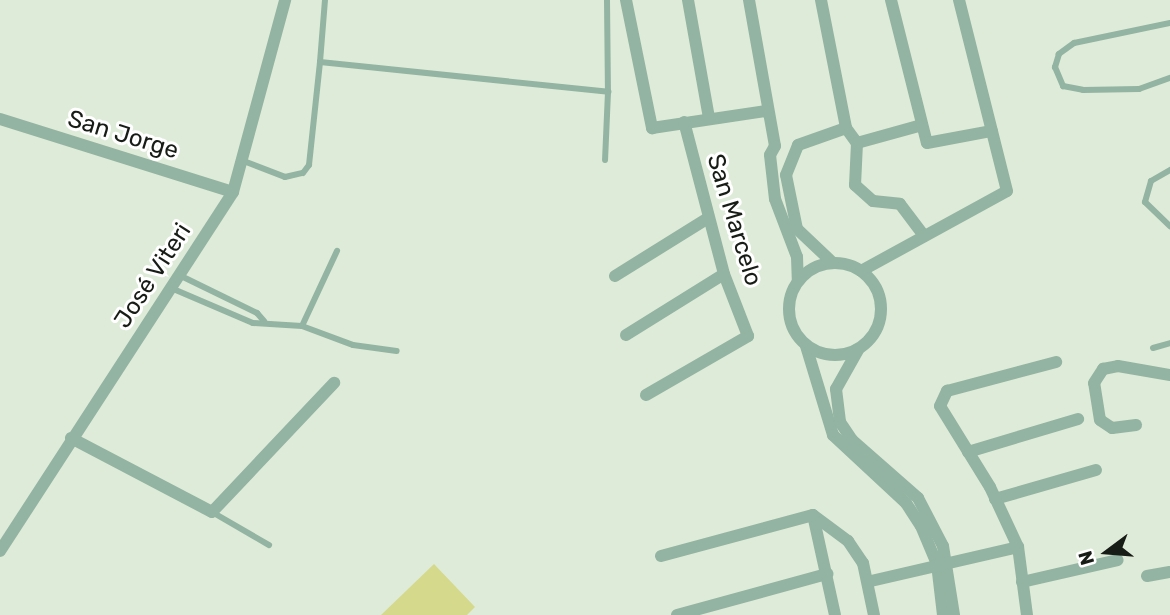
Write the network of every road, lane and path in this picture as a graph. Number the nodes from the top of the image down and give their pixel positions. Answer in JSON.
{"nodes":[{"id":1,"x":285,"y":0,"type":"edge"},
{"id":2,"x":326,"y":0,"type":"edge"},
{"id":3,"x":607,"y":0,"type":"edge"},
{"id":4,"x":626,"y":0,"type":"edge"},
{"id":5,"x":688,"y":0,"type":"edge"},
{"id":6,"x":748,"y":0,"type":"edge"},
{"id":7,"x":821,"y":0,"type":"edge"},
{"id":8,"x":891,"y":0,"type":"edge"},
{"id":9,"x":958,"y":0,"type":"edge"},
{"id":10,"x":1170,"y":23,"type":"edge"},
{"id":11,"x":320,"y":62,"type":"junction"},
{"id":12,"x":1170,"y":78,"type":"edge"},
{"id":13,"x":608,"y":92,"type":"junction"},
{"id":14,"x":766,"y":111,"type":"junction"},
{"id":15,"x":709,"y":118,"type":"junction"},
{"id":16,"x":0,"y":119,"type":"edge"},
{"id":17,"x":684,"y":122,"type":"junction"},
{"id":18,"x":922,"y":125,"type":"junction"},
{"id":19,"x":846,"y":128,"type":"junction"},
{"id":20,"x":992,"y":131,"type":"junction"},
{"id":21,"x":857,"y":143,"type":"junction"},
{"id":22,"x":775,"y":146,"type":"junction"},
{"id":23,"x":791,"y":153,"type":"junction"},
{"id":24,"x":242,"y":160,"type":"junction"},
{"id":25,"x":605,"y":160,"type":"dead end"},
{"id":26,"x":1170,"y":170,"type":"edge"},
{"id":27,"x":233,"y":192,"type":"junction"},
{"id":28,"x":708,"y":218,"type":"junction"},
{"id":29,"x":1170,"y":226,"type":"edge"},
{"id":30,"x":924,"y":236,"type":"junction"},
{"id":31,"x":337,"y":251,"type":"dead end"},
{"id":32,"x":833,"y":263,"type":"junction"},
{"id":33,"x":861,"y":271,"type":"junction"},
{"id":34,"x":724,"y":274,"type":"junction"},
{"id":35,"x":179,"y":275,"type":"junction"},
{"id":36,"x":615,"y":276,"type":"dead end"},
{"id":37,"x":798,"y":281,"type":"junction"},
{"id":38,"x":170,"y":288,"type":"junction"},
{"id":39,"x":264,"y":321,"type":"junction"},
{"id":40,"x":302,"y":326,"type":"junction"},
{"id":41,"x":626,"y":335,"type":"dead end"},
{"id":42,"x":1170,"y":343,"type":"edge"},
{"id":43,"x":806,"y":346,"type":"junction"},
{"id":44,"x":1153,"y":348,"type":"dead end"},
{"id":45,"x":858,"y":350,"type":"junction"},
{"id":46,"x":397,"y":351,"type":"dead end"},
{"id":47,"x":1056,"y":362,"type":"dead end"},
{"id":48,"x":1170,"y":374,"type":"edge"},
{"id":49,"x":334,"y":383,"type":"dead end"},
{"id":50,"x":646,"y":395,"type":"dead end"},
{"id":51,"x":1078,"y":418,"type":"dead end"},
{"id":52,"x":1136,"y":425,"type":"dead end"},
{"id":53,"x":71,"y":438,"type":"junction"},
{"id":54,"x":968,"y":452,"type":"junction"},
{"id":55,"x":1096,"y":470,"type":"dead end"},
{"id":56,"x":886,"y":474,"type":"junction"},
{"id":57,"x":995,"y":499,"type":"junction"},
{"id":58,"x":212,"y":512,"type":"junction"},
{"id":59,"x":813,"y":515,"type":"junction"},
{"id":60,"x":269,"y":545,"type":"dead end"},
{"id":61,"x":1018,"y":547,"type":"junction"},
{"id":62,"x":0,"y":551,"type":"edge"},
{"id":63,"x":661,"y":556,"type":"dead end"},
{"id":64,"x":1118,"y":559,"type":"dead end"},
{"id":65,"x":942,"y":563,"type":"junction"},
{"id":66,"x":1170,"y":572,"type":"edge"},
{"id":67,"x":828,"y":574,"type":"junction"},
{"id":68,"x":1147,"y":576,"type":"dead end"},
{"id":69,"x":871,"y":581,"type":"junction"},
{"id":70,"x":1022,"y":582,"type":"junction"},
{"id":71,"x":677,"y":615,"type":"edge"},
{"id":72,"x":835,"y":615,"type":"edge"},
{"id":73,"x":874,"y":615,"type":"edge"},
{"id":74,"x":943,"y":615,"type":"edge"},
{"id":75,"x":954,"y":615,"type":"edge"},
{"id":76,"x":1027,"y":615,"type":"edge"}],
"edges":[{"from":1,"to":24,"type":"street","name":"José Viteri"},
{"from":2,"to":11,"type":"lane"},
{"from":3,"to":13,"type":"lane"},
{"from":4,"to":17,"type":"street"},
{"from":5,"to":15,"type":"street"},
{"from":6,"to":14,"type":"street"},
{"from":7,"to":19,"type":"street"},
{"from":8,"to":18,"type":"street"},
{"from":9,"to":20,"type":"street"},
{"from":10,"to":12,"type":"lane"},
{"from":11,"to":13,"type":"lane"},
{"from":11,"to":24,"type":"lane"},
{"from":13,"to":25,"type":"lane"},
{"from":14,"to":15,"type":"street"},
{"from":14,"to":22,"type":"street"},
{"from":15,"to":17,"type":"street"},
{"from":16,"to":27,"type":"street","name":"San Jorge"},
{"from":17,"to":28,"type":"street","name":"San Marcelo"},
{"from":18,"to":20,"type":"street"},
{"from":18,"to":21,"type":"street"},
{"from":19,"to":21,"type":"street"},
{"from":19,"to":23,"type":"street"},
{"from":20,"to":30,"type":"street"},
{"from":21,"to":30,"type":"street"},
{"from":22,"to":23,"type":"street"},
{"from":22,"to":37,"type":"street"},
{"from":23,"to":32,"type":"street"},
{"from":24,"to":27,"type":"street","name":"José Viteri"},
{"from":26,"to":29,"type":"lane"},
{"from":27,"to":35,"type":"street","name":"José Viteri"},
{"from":28,"to":34,"type":"street","name":"San Marcelo"},
{"from":28,"to":36,"type":"street"},
{"from":30,"to":33,"type":"street"},
{"from":31,"to":40,"type":"lane"},
{"from":32,"to":33,"type":"street"},
{"from":32,"to":37,"type":"street"},
{"from":33,"to":45,"type":"street"},
{"from":34,"to":41,"type":"street"},
{"from":34,"to":50,"type":"street","name":"San Marcelo"},
{"from":35,"to":38,"type":"street","name":"José Viteri"},
{"from":35,"to":39,"type":"lane"},
{"from":37,"to":43,"type":"street"},
{"from":38,"to":39,"type":"lane"},
{"from":38,"to":53,"type":"street","name":"José Viteri"},
{"from":39,"to":40,"type":"lane"},
{"from":40,"to":46,"type":"lane"},
{"from":42,"to":44,"type":"lane"},
{"from":43,"to":45,"type":"street"},
{"from":43,"to":56,"type":"street"},
{"from":45,"to":56,"type":"street"},
{"from":47,"to":54,"type":"street"},
{"from":48,"to":52,"type":"street"},
{"from":49,"to":58,"type":"street"},
{"from":51,"to":54,"type":"street"},
{"from":53,"to":58,"type":"street"},
{"from":53,"to":62,"type":"street","name":"José Viteri"},
{"from":54,"to":57,"type":"street"},
{"from":55,"to":57,"type":"street"},
{"from":56,"to":65,"type":"street"},
{"from":57,"to":61,"type":"street"},
{"from":58,"to":60,"type":"lane"},
{"from":59,"to":63,"type":"street"},
{"from":59,"to":67,"type":"street"},
{"from":59,"to":69,"type":"street"},
{"from":61,"to":65,"type":"street"},
{"from":61,"to":70,"type":"street"},
{"from":64,"to":70,"type":"street"},
{"from":65,"to":69,"type":"street"},
{"from":65,"to":74,"type":"street"},
{"from":65,"to":75,"type":"street"},
{"from":66,"to":68,"type":"street"},
{"from":67,"to":71,"type":"street"},
{"from":67,"to":72,"type":"street"},
{"from":69,"to":73,"type":"street"},
{"from":70,"to":76,"type":"street"}]}
